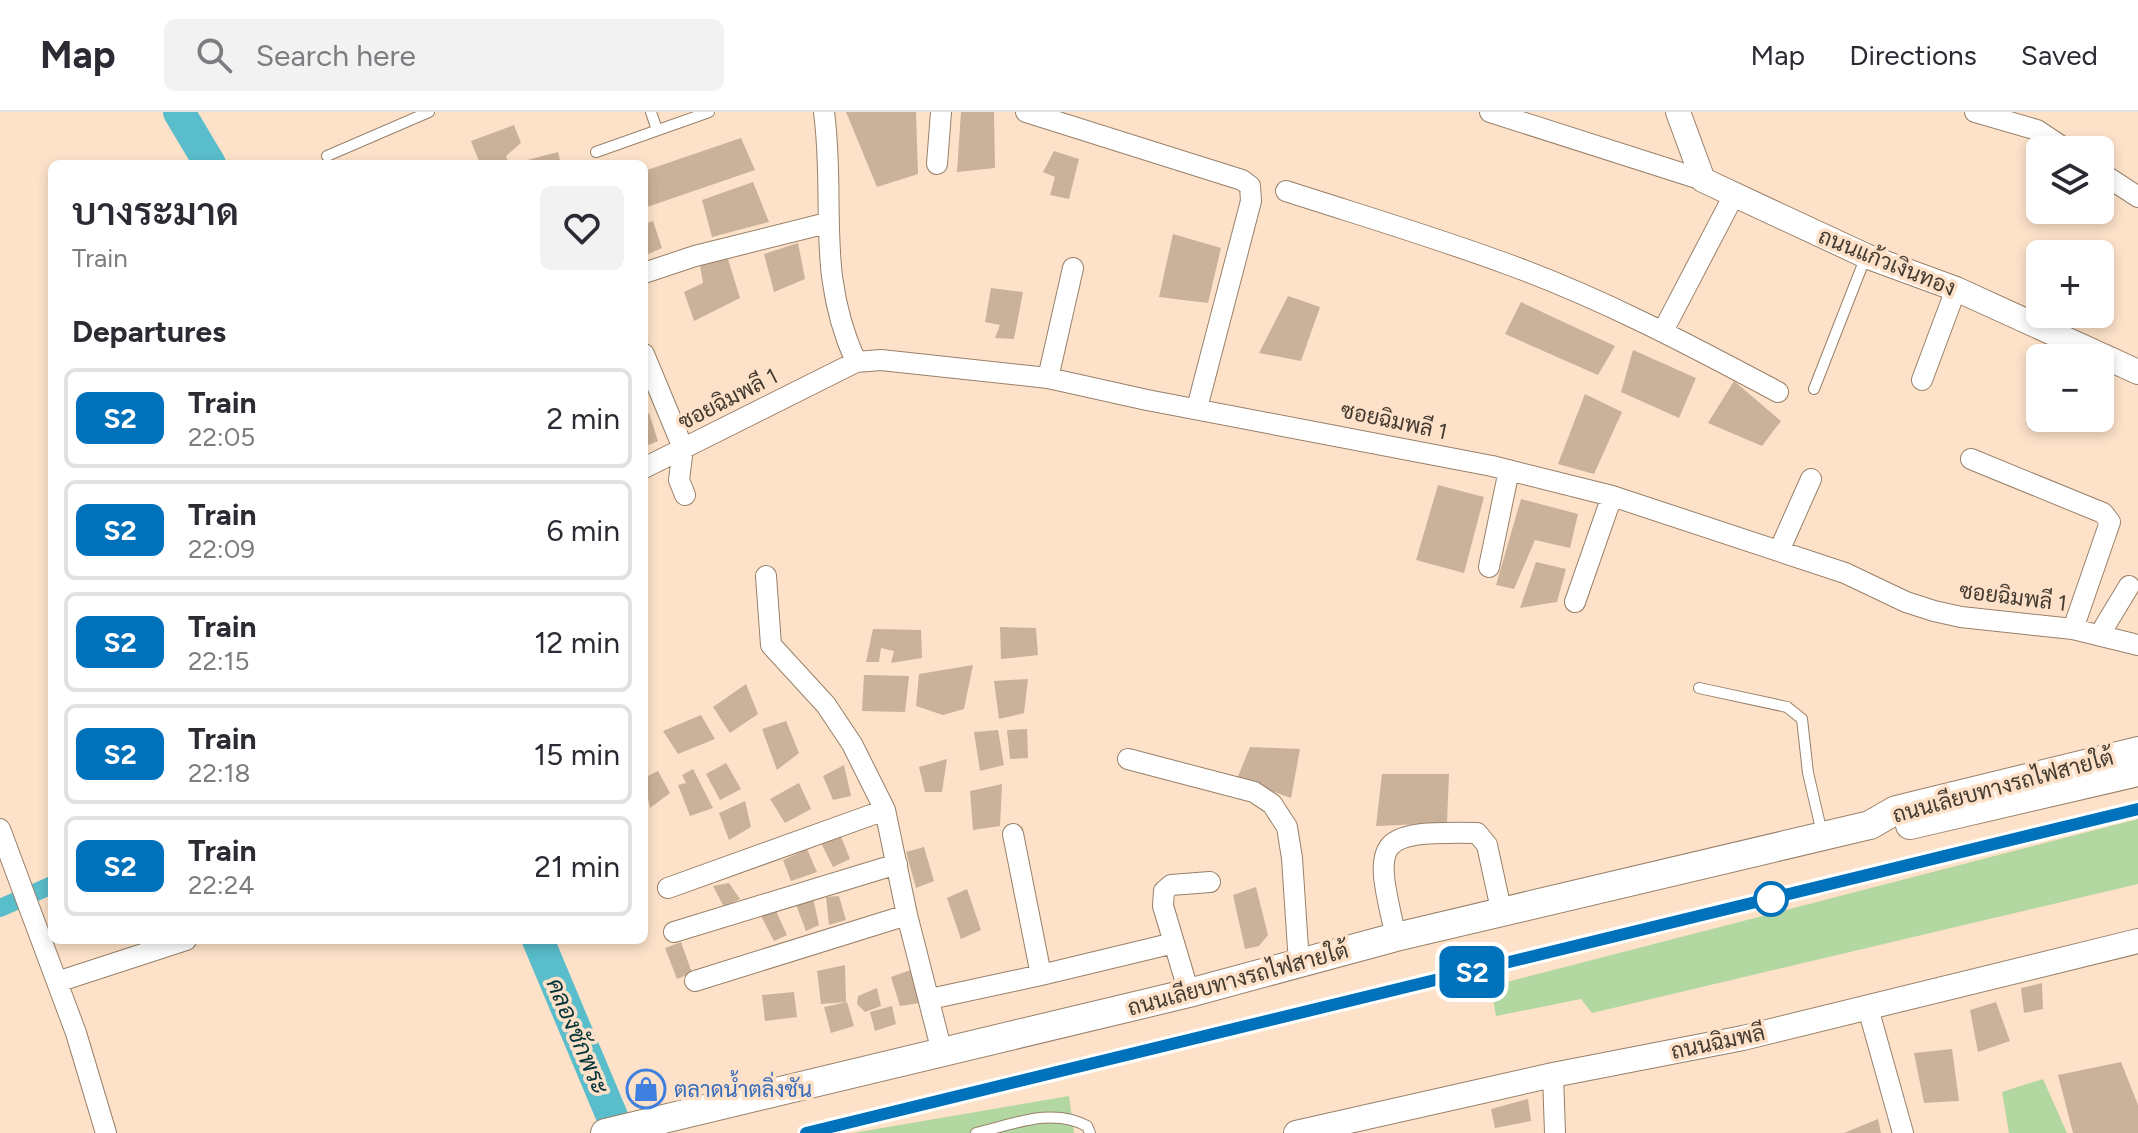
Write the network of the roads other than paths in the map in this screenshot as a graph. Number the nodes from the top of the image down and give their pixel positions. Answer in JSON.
{"nodes":[{"id":1,"x":429,"y":112,"type":"edge"},
{"id":2,"x":651,"y":112,"type":"edge"},
{"id":3,"x":709,"y":112,"type":"edge"},
{"id":4,"x":824,"y":112,"type":"edge"},
{"id":5,"x":941,"y":112,"type":"edge"},
{"id":6,"x":1026,"y":112,"type":"edge"},
{"id":7,"x":1490,"y":112,"type":"edge"},
{"id":8,"x":1678,"y":112,"type":"edge"},
{"id":9,"x":1975,"y":112,"type":"edge"},
{"id":10,"x":657,"y":130,"type":"junction"},
{"id":11,"x":2046,"y":136,"type":"edge"},
{"id":12,"x":596,"y":152,"type":"dead end"},
{"id":13,"x":327,"y":156,"type":"dead end"},
{"id":14,"x":937,"y":164,"type":"dead end"},
{"id":15,"x":1703,"y":180,"type":"junction"},
{"id":16,"x":2114,"y":181,"type":"edge"},
{"id":17,"x":1286,"y":191,"type":"dead end"},
{"id":18,"x":1734,"y":195,"type":"junction"},
{"id":19,"x":2138,"y":197,"type":"edge"},
{"id":20,"x":827,"y":223,"type":"junction"},
{"id":21,"x":1866,"y":256,"type":"junction"},
{"id":22,"x":1073,"y":268,"type":"dead end"},
{"id":23,"x":648,"y":272,"type":"edge"},
{"id":24,"x":1956,"y":289,"type":"junction"},
{"id":25,"x":1663,"y":331,"type":"junction"},
{"id":26,"x":2053,"y":344,"type":"edge"},
{"id":27,"x":856,"y":362,"type":"junction"},
{"id":28,"x":648,"y":364,"type":"edge"},
{"id":29,"x":2114,"y":365,"type":"edge"},
{"id":30,"x":2138,"y":372,"type":"edge"},
{"id":31,"x":1048,"y":378,"type":"junction"},
{"id":32,"x":1922,"y":380,"type":"dead end"},
{"id":33,"x":1814,"y":389,"type":"dead end"},
{"id":34,"x":1778,"y":392,"type":"dead end"},
{"id":35,"x":1197,"y":408,"type":"junction"},
{"id":36,"x":683,"y":448,"type":"junction"},
{"id":37,"x":1971,"y":459,"type":"dead end"},
{"id":38,"x":648,"y":466,"type":"edge"},
{"id":39,"x":1509,"y":470,"type":"junction"},
{"id":40,"x":1811,"y":479,"type":"dead end"},
{"id":41,"x":685,"y":495,"type":"dead end"},
{"id":42,"x":1612,"y":496,"type":"junction"},
{"id":43,"x":1779,"y":551,"type":"junction"},
{"id":44,"x":1489,"y":567,"type":"dead end"},
{"id":45,"x":766,"y":576,"type":"dead end"},
{"id":46,"x":2129,"y":586,"type":"dead end"},
{"id":47,"x":1575,"y":602,"type":"dead end"},
{"id":48,"x":2073,"y":629,"type":"junction"},
{"id":49,"x":2100,"y":634,"type":"junction"},
{"id":50,"x":2138,"y":645,"type":"edge"},
{"id":51,"x":1699,"y":688,"type":"dead end"},
{"id":52,"x":2138,"y":751,"type":"edge"},
{"id":53,"x":1128,"y":759,"type":"dead end"},
{"id":54,"x":2138,"y":772,"type":"edge"},
{"id":55,"x":885,"y":810,"type":"junction"},
{"id":56,"x":1870,"y":825,"type":"junction"},
{"id":57,"x":1,"y":834,"type":"edge"},
{"id":58,"x":1013,"y":834,"type":"dead end"},
{"id":59,"x":1823,"y":834,"type":"junction"},
{"id":60,"x":897,"y":864,"type":"junction"},
{"id":61,"x":1210,"y":882,"type":"dead end"},
{"id":62,"x":668,"y":888,"type":"dead end"},
{"id":63,"x":1502,"y":914,"type":"junction"},
{"id":64,"x":907,"y":915,"type":"junction"},
{"id":65,"x":674,"y":932,"type":"dead end"},
{"id":66,"x":1396,"y":937,"type":"junction"},
{"id":67,"x":2138,"y":941,"type":"edge"},
{"id":68,"x":1174,"y":943,"type":"junction"},
{"id":69,"x":174,"y":944,"type":"edge"},
{"id":70,"x":1299,"y":964,"type":"junction"},
{"id":71,"x":1041,"y":975,"type":"junction"},
{"id":72,"x":695,"y":981,"type":"dead end"},
{"id":73,"x":57,"y":982,"type":"junction"},
{"id":74,"x":1189,"y":993,"type":"junction"},
{"id":75,"x":930,"y":999,"type":"junction"},
{"id":76,"x":1868,"y":1008,"type":"junction"},
{"id":77,"x":938,"y":1052,"type":"junction"},
{"id":78,"x":1553,"y":1075,"type":"junction"},
{"id":79,"x":1324,"y":1130,"type":"edge"},
{"id":80,"x":106,"y":1133,"type":"edge"},
{"id":81,"x":605,"y":1133,"type":"edge"},
{"id":82,"x":976,"y":1133,"type":"edge"},
{"id":83,"x":1090,"y":1133,"type":"edge"},
{"id":84,"x":1296,"y":1133,"type":"edge"},
{"id":85,"x":1555,"y":1133,"type":"edge"},
{"id":86,"x":1903,"y":1133,"type":"edge"}],
"edges":[{"from":1,"to":13,"type":"lane"},
{"from":2,"to":10,"type":"lane"},
{"from":3,"to":10,"type":"lane"},
{"from":4,"to":20,"type":"street"},
{"from":5,"to":14,"type":"street"},
{"from":6,"to":35,"type":"street"},
{"from":7,"to":15,"type":"street"},
{"from":8,"to":15,"type":"street"},
{"from":9,"to":11,"type":"street"},
{"from":10,"to":12,"type":"lane"},
{"from":15,"to":18,"type":"street","name":"ถนนแก้วเงินทอง"},
{"from":16,"to":19,"type":"street"},
{"from":17,"to":25,"type":"street"},
{"from":18,"to":21,"type":"street","name":"ถนนแก้วเงินทอง"},
{"from":18,"to":25,"type":"street"},
{"from":20,"to":23,"type":"street"},
{"from":20,"to":27,"type":"street"},
{"from":21,"to":24,"type":"street","name":"ถนนแก้วเงินทอง"},
{"from":21,"to":33,"type":"lane"},
{"from":22,"to":31,"type":"street"},
{"from":24,"to":26,"type":"street","name":"ถนนแก้วเงินทอง"},
{"from":24,"to":32,"type":"street"},
{"from":25,"to":34,"type":"street"},
{"from":27,"to":31,"type":"street","name":"ซอยฉิมพลี 1"},
{"from":27,"to":36,"type":"street","name":"ซอยฉิมพลี 1"},
{"from":28,"to":36,"type":"street"},
{"from":29,"to":30,"type":"street","name":"ถนนแก้วเงินทอง"},
{"from":31,"to":35,"type":"street","name":"ซอยฉิมพลี 1"},
{"from":35,"to":39,"type":"street","name":"ซอยฉิมพลี 1"},
{"from":36,"to":38,"type":"street","name":"ซอยฉิมพลี 1"},
{"from":36,"to":41,"type":"street"},
{"from":37,"to":48,"type":"street"},
{"from":39,"to":42,"type":"street","name":"ซอยฉิมพลี 1"},
{"from":39,"to":44,"type":"street"},
{"from":40,"to":43,"type":"street"},
{"from":42,"to":43,"type":"street","name":"ซอยฉิมพลี 1"},
{"from":42,"to":47,"type":"street"},
{"from":43,"to":48,"type":"street","name":"ซอยฉิมพลี 1"},
{"from":45,"to":55,"type":"street"},
{"from":46,"to":49,"type":"street"},
{"from":48,"to":49,"type":"street","name":"ซอยฉิมพลี 1"},
{"from":49,"to":50,"type":"street","name":"ซอยฉิมพลี 1"},
{"from":51,"to":59,"type":"lane"},
{"from":52,"to":56,"type":"main road","name":"ถนนเลียบทางรถไฟสายใต้"},
{"from":53,"to":70,"type":"street"},
{"from":54,"to":56,"type":"main road","name":"ถนนเลียบทางรถไฟสายใต้"},
{"from":55,"to":60,"type":"street"},
{"from":55,"to":62,"type":"street"},
{"from":56,"to":59,"type":"main road","name":"ถนนเลียบทางรถไฟสายใต้"},
{"from":57,"to":73,"type":"street"},
{"from":58,"to":71,"type":"street"},
{"from":59,"to":63,"type":"main road","name":"ถนนเลียบทางรถไฟสายใต้"},
{"from":60,"to":64,"type":"street"},
{"from":60,"to":65,"type":"street"},
{"from":61,"to":68,"type":"street"},
{"from":63,"to":66,"type":"main road","name":"ถนนเลียบทางรถไฟสายใต้"},
{"from":63,"to":66,"type":"street"},
{"from":64,"to":72,"type":"street"},
{"from":64,"to":75,"type":"street"},
{"from":66,"to":70,"type":"main road","name":"ถนนเลียบทางรถไฟสายใต้"},
{"from":67,"to":76,"type":"street","name":"ถนนฉิมพลี"},
{"from":68,"to":71,"type":"street"},
{"from":68,"to":74,"type":"street"},
{"from":69,"to":73,"type":"street"},
{"from":70,"to":74,"type":"main road","name":"ถนนเลียบทางรถไฟสายใต้"},
{"from":71,"to":75,"type":"street"},
{"from":73,"to":80,"type":"street"},
{"from":74,"to":77,"type":"main road","name":"ถนนเลียบทางรถไฟสายใต้"},
{"from":75,"to":77,"type":"street"},
{"from":76,"to":78,"type":"street","name":"ถนนฉิมพลี"},
{"from":76,"to":86,"type":"street"},
{"from":77,"to":81,"type":"main road","name":"ถนนเลียบทางรถไฟสายใต้"},
{"from":78,"to":79,"type":"street","name":"ถนนฉิมพลี"},
{"from":78,"to":85,"type":"street"},
{"from":79,"to":84,"type":"street","name":"ถนนฉิมพลี"},
{"from":82,"to":83,"type":"lane"}]}
